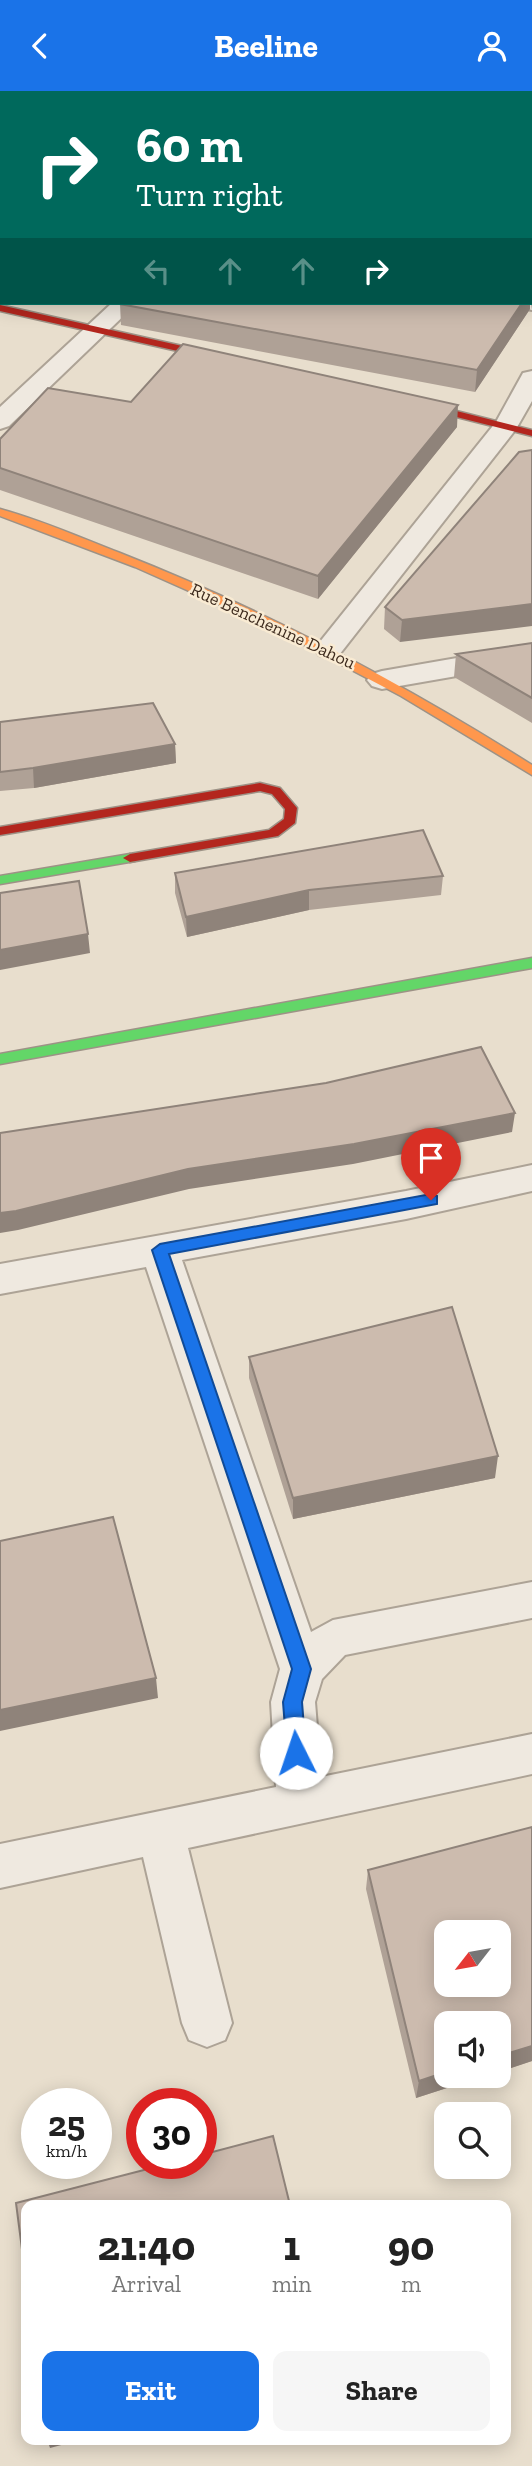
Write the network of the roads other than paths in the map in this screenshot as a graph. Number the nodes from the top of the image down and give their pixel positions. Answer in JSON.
{"nodes":[{"id":1,"x":123,"y":305,"type":"edge"},
{"id":2,"x":0,"y":308,"type":"edge"},
{"id":3,"x":99,"y":329,"type":"junction"},
{"id":4,"x":248,"y":364,"type":"edge"},
{"id":5,"x":532,"y":378,"type":"edge"},
{"id":6,"x":384,"y":396,"type":"edge"},
{"id":7,"x":0,"y":421,"type":"edge"},
{"id":8,"x":519,"y":429,"type":"edge"},
{"id":9,"x":0,"y":512,"type":"edge"},
{"id":10,"x":329,"y":649,"type":"junction"},
{"id":11,"x":532,"y":654,"type":"edge"},
{"id":12,"x":382,"y":680,"type":"junction"},
{"id":13,"x":532,"y":771,"type":"edge"},
{"id":14,"x":0,"y":831,"type":"edge"},
{"id":15,"x":0,"y":880,"type":"edge"},
{"id":16,"x":532,"y":963,"type":"edge"},
{"id":17,"x":0,"y":1059,"type":"edge"},
{"id":18,"x":532,"y":1178,"type":"edge"},
{"id":19,"x":160,"y":1250,"type":"junction"},
{"id":20,"x":0,"y":1279,"type":"edge"},
{"id":21,"x":532,"y":1600,"type":"edge"},
{"id":22,"x":302,"y":1669,"type":"junction"},
{"id":23,"x":532,"y":1754,"type":"edge"},
{"id":24,"x":300,"y":1804,"type":"junction"},
{"id":25,"x":161,"y":1832,"type":"junction"},
{"id":26,"x":0,"y":1866,"type":"edge"},
{"id":27,"x":207,"y":2023,"type":"dead end"}],
"edges":[{"from":1,"to":3,"type":"street"},
{"from":2,"to":3,"type":"street"},
{"from":3,"to":4,"type":"street"},
{"from":3,"to":7,"type":"street"},
{"from":5,"to":8,"type":"street"},
{"from":6,"to":8,"type":"street"},
{"from":8,"to":10,"type":"street"},
{"from":9,"to":10,"type":"street","name":"Rue Benchenine Dahou"},
{"from":10,"to":12,"type":"street","name":"Rue Benchenine Dahou"},
{"from":11,"to":12,"type":"street"},
{"from":12,"to":13,"type":"street","name":"Rue Benchenine Dahou"},
{"from":14,"to":15,"type":"street"},
{"from":16,"to":17,"type":"street"},
{"from":18,"to":19,"type":"street"},
{"from":19,"to":20,"type":"street"},
{"from":19,"to":22,"type":"street"},
{"from":21,"to":22,"type":"street"},
{"from":22,"to":24,"type":"street"},
{"from":23,"to":24,"type":"street"},
{"from":24,"to":25,"type":"street"},
{"from":25,"to":26,"type":"street"},
{"from":25,"to":27,"type":"street"}]}
